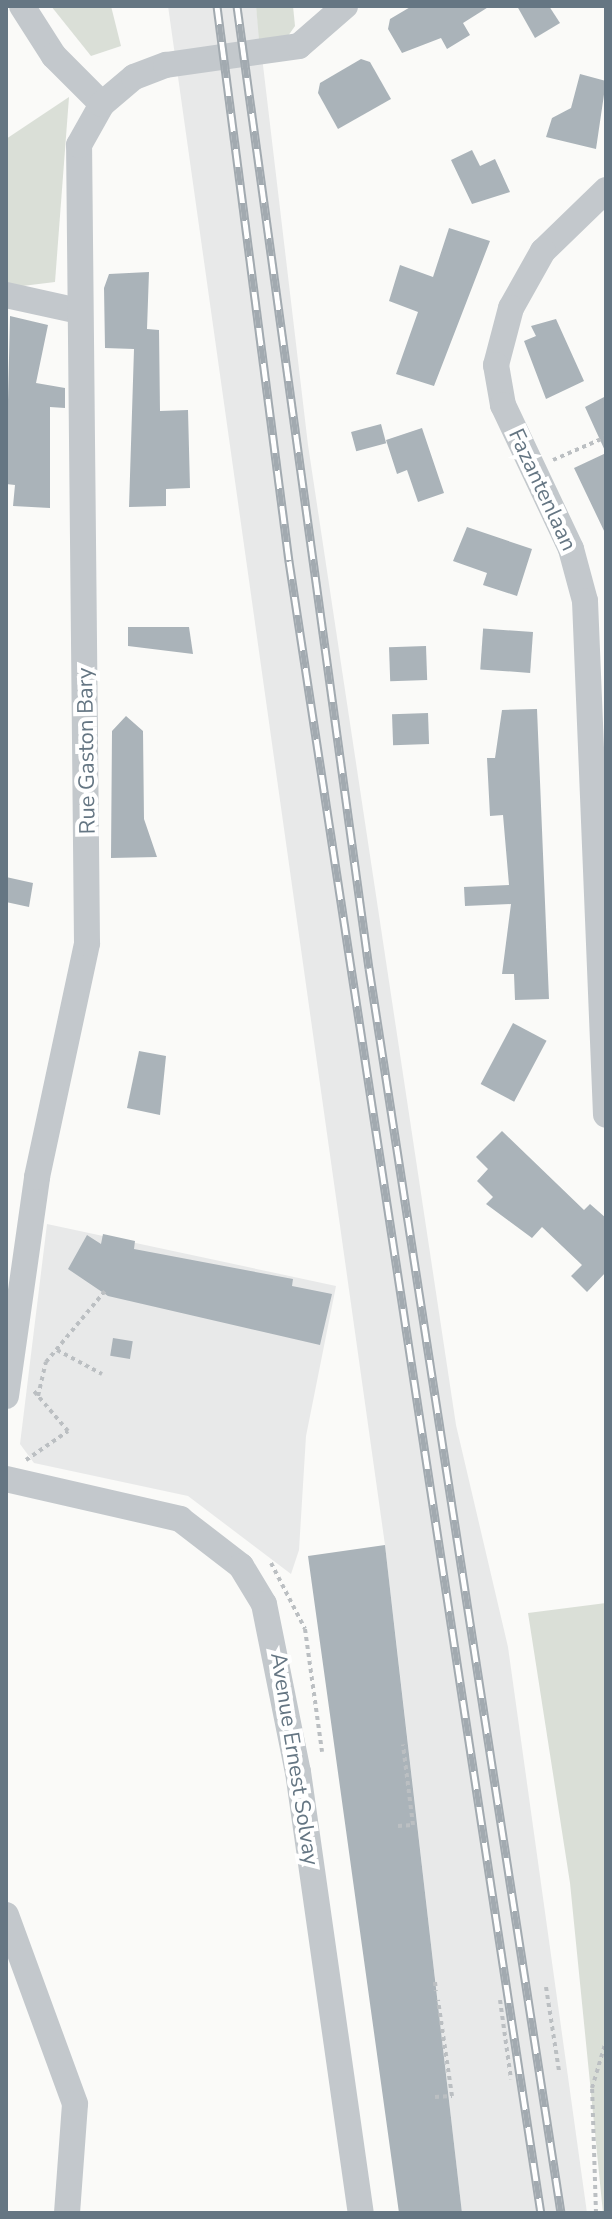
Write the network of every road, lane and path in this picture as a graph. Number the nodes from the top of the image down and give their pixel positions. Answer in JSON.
{"nodes":[{"id":1,"x":22,"y":6,"type":"edge"},
{"id":2,"x":345,"y":6,"type":"edge"},
{"id":3,"x":317,"y":19,"type":"edge"},
{"id":4,"x":102,"y":104,"type":"junction"},
{"id":5,"x":606,"y":190,"type":"edge"},
{"id":6,"x":6,"y":295,"type":"edge"},
{"id":7,"x":79,"y":311,"type":"junction"},
{"id":8,"x":606,"y":437,"type":"edge"},
{"id":9,"x":533,"y":469,"type":"junction"},
{"id":10,"x":601,"y":916,"type":"edge"},
{"id":11,"x":606,"y":1115,"type":"edge"},
{"id":12,"x":105,"y":1291,"type":"dead end"},
{"id":13,"x":57,"y":1350,"type":"junction"},
{"id":14,"x":9,"y":1369,"type":"junction"},
{"id":15,"x":102,"y":1374,"type":"dead end"},
{"id":16,"x":6,"y":1396,"type":"edge"},
{"id":17,"x":38,"y":1396,"type":"junction"},
{"id":18,"x":35,"y":1469,"type":"dead end"},
{"id":19,"x":14,"y":1471,"type":"edge"},
{"id":20,"x":263,"y":1556,"type":"dead end"},
{"id":21,"x":403,"y":1745,"type":"dead end"},
{"id":22,"x":323,"y":1764,"type":"dead end"},
{"id":23,"x":398,"y":1826,"type":"dead end"},
{"id":24,"x":6,"y":1915,"type":"edge"},
{"id":25,"x":435,"y":1982,"type":"dead end"},
{"id":26,"x":546,"y":1987,"type":"dead end"},
{"id":27,"x":436,"y":1991,"type":"dead end"},
{"id":28,"x":438,"y":2000,"type":"dead end"},
{"id":29,"x":500,"y":2000,"type":"dead end"},
{"id":30,"x":606,"y":2041,"type":"edge"},
{"id":31,"x":559,"y":2071,"type":"dead end"},
{"id":32,"x":511,"y":2079,"type":"dead end"},
{"id":33,"x":435,"y":2097,"type":"dead end"},
{"id":34,"x":67,"y":2213,"type":"edge"},
{"id":35,"x":361,"y":2213,"type":"edge"},
{"id":36,"x":596,"y":2213,"type":"edge"}],
"edges":[{"from":1,"to":4,"type":"street"},
{"from":2,"to":3,"type":"street","name":"Rue Gaston Bary"},
{"from":3,"to":4,"type":"street","name":"Rue Gaston Bary"},
{"from":4,"to":7,"type":"street","name":"Rue Gaston Bary"},
{"from":5,"to":9,"type":"street","name":"Fazantenlaan"},
{"from":6,"to":7,"type":"street"},
{"from":7,"to":14,"type":"street","name":"Rue Gaston Bary"},
{"from":8,"to":9,"type":"path"},
{"from":9,"to":10,"type":"street","name":"Fazantenlaan"},
{"from":10,"to":11,"type":"street","name":"Fazantenlaan"},
{"from":12,"to":13,"type":"path"},
{"from":13,"to":15,"type":"path"},
{"from":13,"to":17,"type":"path"},
{"from":14,"to":16,"type":"street","name":"Rue Gaston Bary"},
{"from":14,"to":17,"type":"path"},
{"from":17,"to":19,"type":"path"},
{"from":18,"to":19,"type":"path"},
{"from":19,"to":35,"type":"street","name":"Avenue Ernest Solvay"},
{"from":20,"to":22,"type":"path"},
{"from":21,"to":23,"type":"path"},
{"from":24,"to":34,"type":"street"},
{"from":25,"to":27,"type":"path"},
{"from":26,"to":31,"type":"path"},
{"from":28,"to":33,"type":"path"},
{"from":29,"to":32,"type":"path"},
{"from":30,"to":36,"type":"path"}]}
